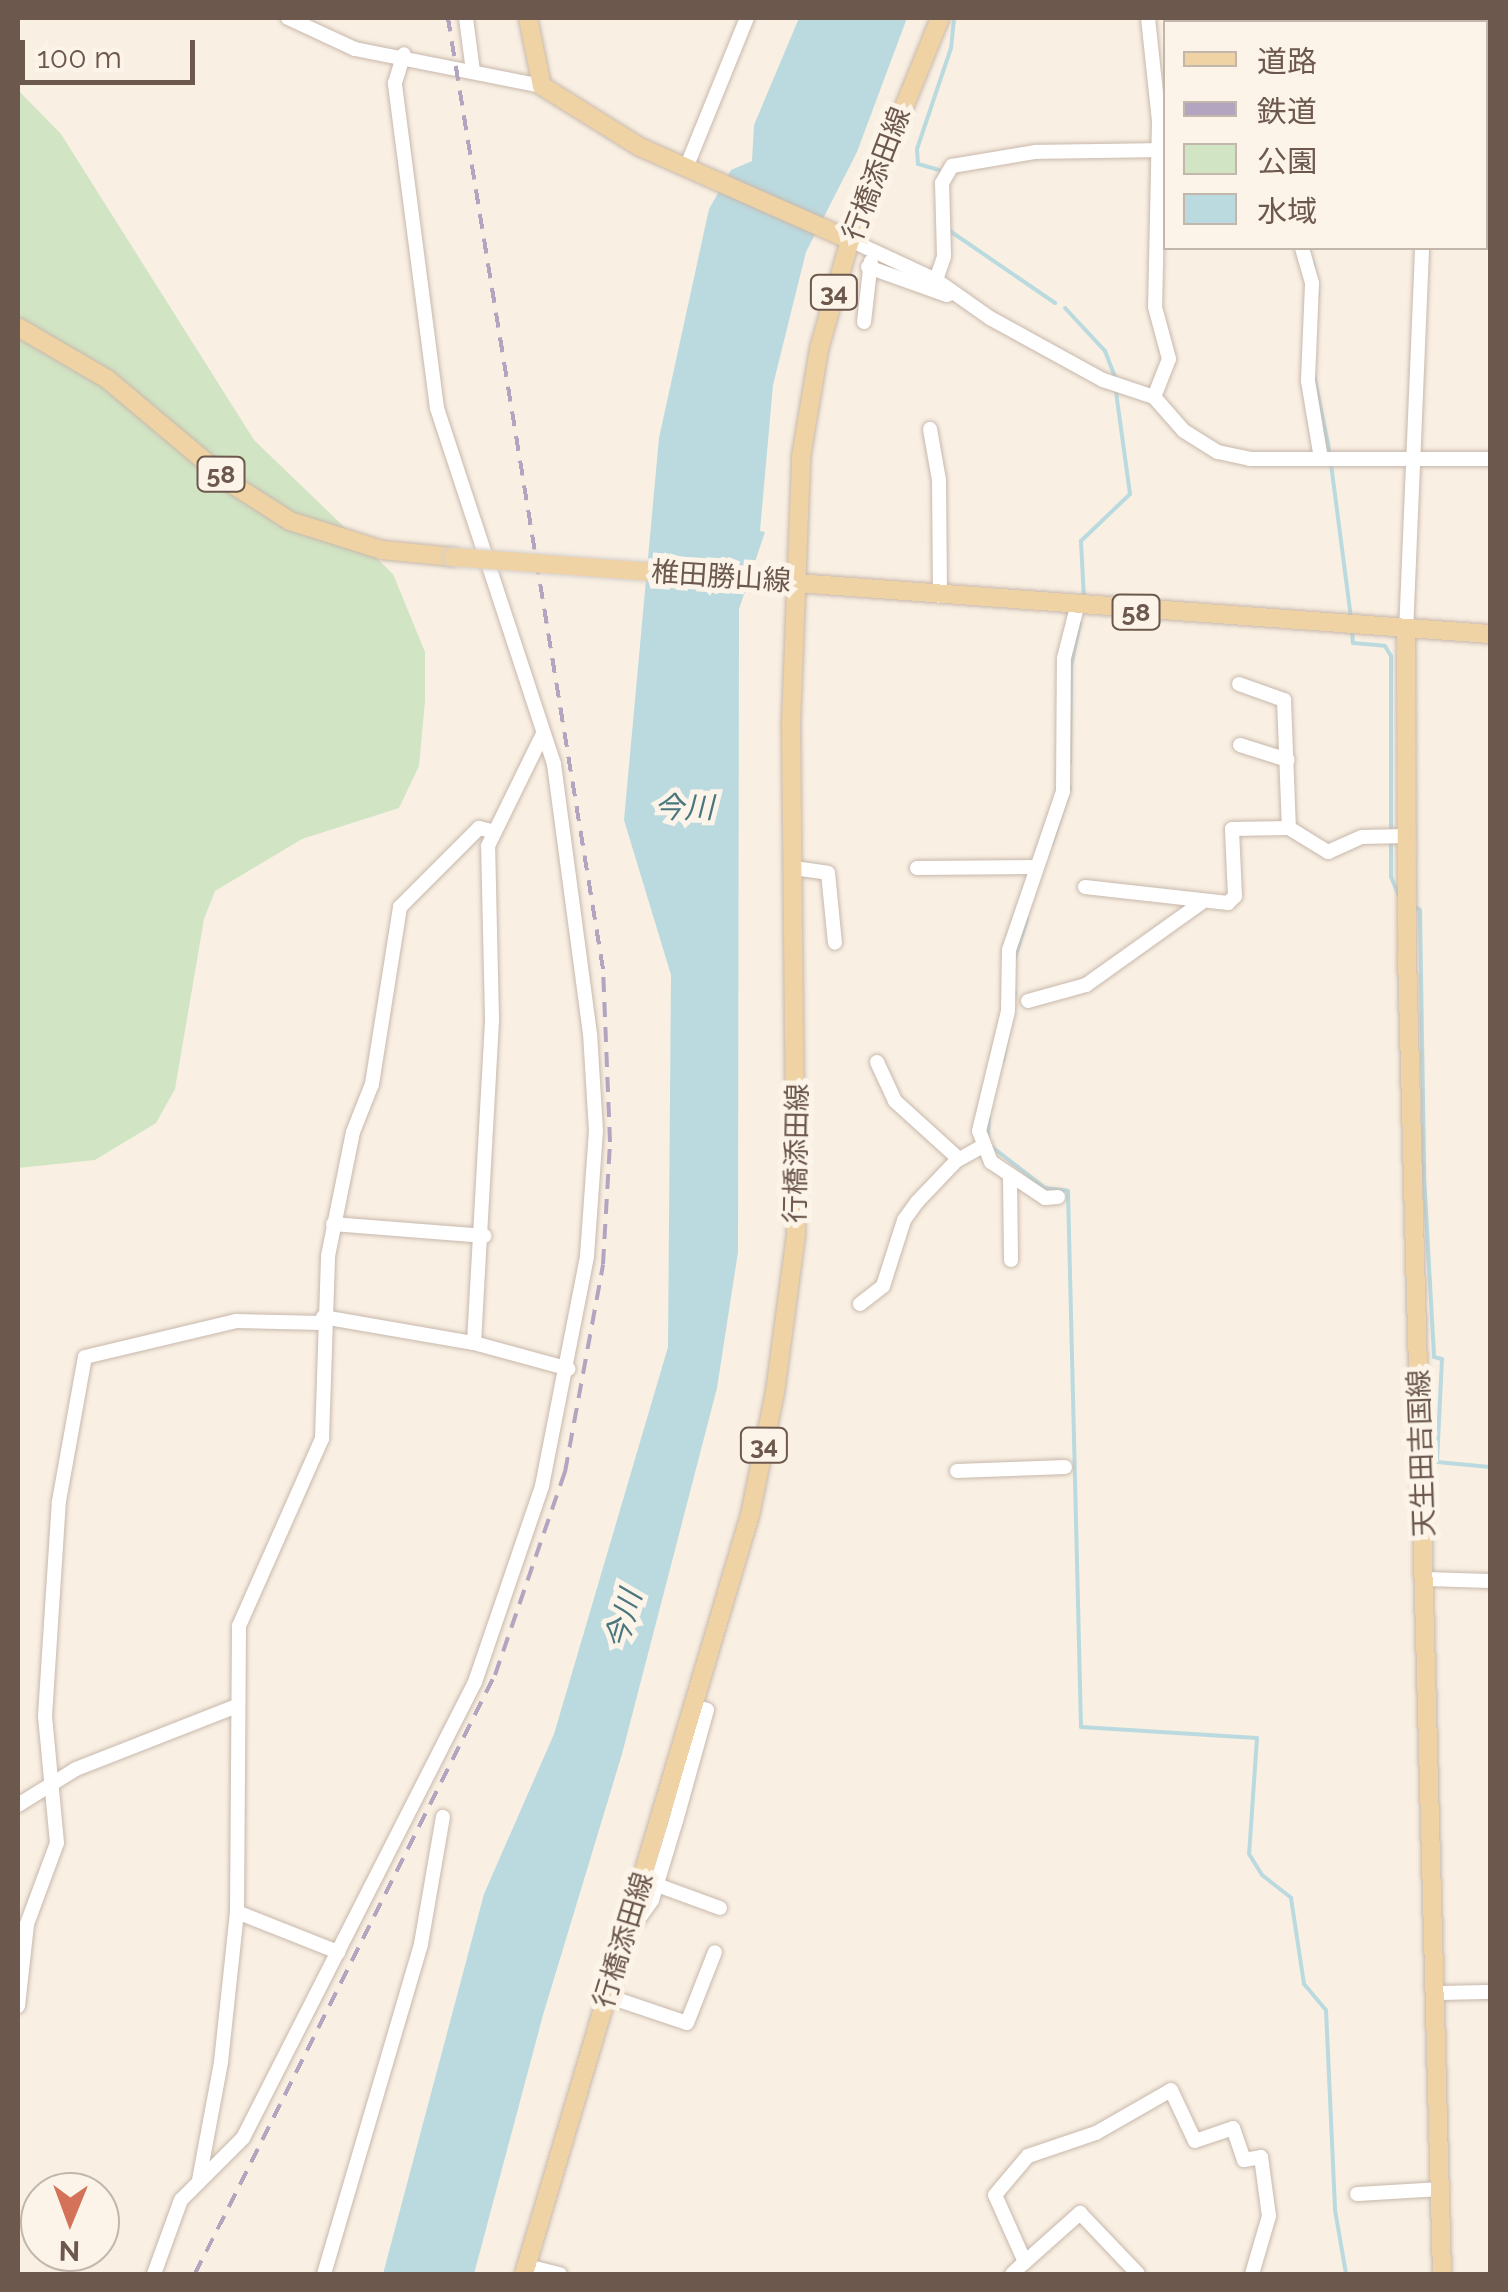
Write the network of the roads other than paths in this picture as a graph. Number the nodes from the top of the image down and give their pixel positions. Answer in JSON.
{"nodes":[{"id":1,"x":288,"y":18,"type":"edge"},
{"id":2,"x":466,"y":18,"type":"edge"},
{"id":3,"x":528,"y":18,"type":"edge"},
{"id":4,"x":747,"y":18,"type":"edge"},
{"id":5,"x":940,"y":18,"type":"edge"},
{"id":6,"x":1148,"y":18,"type":"edge"},
{"id":7,"x":404,"y":54,"type":"junction"},
{"id":8,"x":474,"y":71,"type":"junction"},
{"id":9,"x":1159,"y":82,"type":"edge"},
{"id":10,"x":542,"y":86,"type":"junction"},
{"id":11,"x":1159,"y":150,"type":"junction"},
{"id":12,"x":686,"y":168,"type":"junction"},
{"id":13,"x":846,"y":238,"type":"junction"},
{"id":14,"x":1303,"y":250,"type":"edge"},
{"id":15,"x":1422,"y":250,"type":"edge"},
{"id":16,"x":875,"y":251,"type":"junction"},
{"id":17,"x":868,"y":267,"type":"junction"},
{"id":18,"x":936,"y":280,"type":"junction"},
{"id":19,"x":960,"y":300,"type":"junction"},
{"id":20,"x":864,"y":322,"type":"dead end"},
{"id":21,"x":18,"y":327,"type":"edge"},
{"id":22,"x":1154,"y":397,"type":"junction"},
{"id":23,"x":930,"y":429,"type":"dead end"},
{"id":24,"x":1409,"y":457,"type":"junction"},
{"id":25,"x":1322,"y":458,"type":"junction"},
{"id":26,"x":1490,"y":459,"type":"edge"},
{"id":27,"x":788,"y":582,"type":"junction"},
{"id":28,"x":940,"y":596,"type":"junction"},
{"id":29,"x":1077,"y":607,"type":"junction"},
{"id":30,"x":1406,"y":632,"type":"junction"},
{"id":31,"x":1490,"y":634,"type":"edge"},
{"id":32,"x":1239,"y":684,"type":"dead end"},
{"id":33,"x":542,"y":736,"type":"junction"},
{"id":34,"x":1240,"y":745,"type":"dead end"},
{"id":35,"x":1288,"y":760,"type":"junction"},
{"id":36,"x":1288,"y":828,"type":"junction"},
{"id":37,"x":492,"y":831,"type":"junction"},
{"id":38,"x":1405,"y":836,"type":"junction"},
{"id":39,"x":1036,"y":867,"type":"junction"},
{"id":40,"x":794,"y":868,"type":"junction"},
{"id":41,"x":917,"y":868,"type":"dead end"},
{"id":42,"x":1085,"y":887,"type":"dead end"},
{"id":43,"x":1201,"y":903,"type":"junction"},
{"id":44,"x":835,"y":943,"type":"dead end"},
{"id":45,"x":1028,"y":1001,"type":"dead end"},
{"id":46,"x":877,"y":1062,"type":"dead end"},
{"id":47,"x":981,"y":1146,"type":"junction"},
{"id":48,"x":959,"y":1160,"type":"junction"},
{"id":49,"x":1010,"y":1176,"type":"junction"},
{"id":50,"x":1058,"y":1197,"type":"dead end"},
{"id":51,"x":333,"y":1224,"type":"junction"},
{"id":52,"x":485,"y":1236,"type":"junction"},
{"id":53,"x":1012,"y":1260,"type":"dead end"},
{"id":54,"x":860,"y":1304,"type":"dead end"},
{"id":55,"x":322,"y":1320,"type":"junction"},
{"id":56,"x":474,"y":1343,"type":"junction"},
{"id":57,"x":569,"y":1369,"type":"junction"},
{"id":58,"x":1064,"y":1467,"type":"dead end"},
{"id":59,"x":957,"y":1471,"type":"dead end"},
{"id":60,"x":1426,"y":1579,"type":"junction"},
{"id":61,"x":1490,"y":1581,"type":"edge"},
{"id":62,"x":237,"y":1706,"type":"junction"},
{"id":63,"x":694,"y":1706,"type":"junction"},
{"id":64,"x":53,"y":1779,"type":"junction"},
{"id":65,"x":18,"y":1804,"type":"edge"},
{"id":66,"x":443,"y":1817,"type":"dead end"},
{"id":67,"x":657,"y":1885,"type":"junction"},
{"id":68,"x":720,"y":1908,"type":"dead end"},
{"id":69,"x":237,"y":1912,"type":"junction"},
{"id":70,"x":630,"y":1919,"type":"junction"},
{"id":71,"x":338,"y":1952,"type":"junction"},
{"id":72,"x":715,"y":1952,"type":"dead end"},
{"id":73,"x":1436,"y":1992,"type":"junction"},
{"id":74,"x":1490,"y":1992,"type":"edge"},
{"id":75,"x":607,"y":1996,"type":"junction"},
{"id":76,"x":18,"y":2006,"type":"edge"},
{"id":77,"x":208,"y":2133,"type":"junction"},
{"id":78,"x":220,"y":2164,"type":"junction"},
{"id":79,"x":199,"y":2180,"type":"junction"},
{"id":80,"x":1442,"y":2188,"type":"junction"},
{"id":81,"x":1357,"y":2194,"type":"dead end"},
{"id":82,"x":1025,"y":2262,"type":"junction"},
{"id":83,"x":525,"y":2270,"type":"edge"},
{"id":84,"x":154,"y":2274,"type":"edge"},
{"id":85,"x":324,"y":2274,"type":"edge"},
{"id":86,"x":560,"y":2274,"type":"edge"},
{"id":87,"x":1012,"y":2274,"type":"edge"},
{"id":88,"x":1138,"y":2274,"type":"edge"},
{"id":89,"x":1252,"y":2274,"type":"edge"},
{"id":90,"x":1442,"y":2274,"type":"edge"}],
"edges":[{"from":1,"to":7,"type":"street"},
{"from":2,"to":8,"type":"street"},
{"from":3,"to":10,"type":"main road"},
{"from":4,"to":12,"type":"street"},
{"from":5,"to":13,"type":"main road","name":"行橋添田線","number":"34"},
{"from":6,"to":9,"type":"street"},
{"from":7,"to":8,"type":"street"},
{"from":7,"to":33,"type":"street"},
{"from":8,"to":10,"type":"street"},
{"from":9,"to":11,"type":"street"},
{"from":10,"to":12,"type":"main road"},
{"from":11,"to":18,"type":"street"},
{"from":11,"to":22,"type":"street"},
{"from":12,"to":13,"type":"main road"},
{"from":13,"to":16,"type":"street"},
{"from":13,"to":27,"type":"main road","name":"行橋添田線","number":"34"},
{"from":14,"to":25,"type":"street"},
{"from":15,"to":24,"type":"street"},
{"from":16,"to":17,"type":"street"},
{"from":16,"to":18,"type":"street"},
{"from":17,"to":19,"type":"street"},
{"from":17,"to":20,"type":"street"},
{"from":18,"to":19,"type":"street"},
{"from":19,"to":22,"type":"street"},
{"from":21,"to":27,"type":"main road","name":"椎田勝山線","number":"58","bridge":true},
{"from":22,"to":25,"type":"street"},
{"from":23,"to":28,"type":"street"},
{"from":24,"to":25,"type":"street"},
{"from":24,"to":26,"type":"street"},
{"from":24,"to":30,"type":"street"},
{"from":27,"to":28,"type":"main road","name":"椎田勝山線","number":"58"},
{"from":27,"to":40,"type":"main road","name":"行橋添田線","number":"34"},
{"from":28,"to":29,"type":"main road","name":"椎田勝山線","number":"58"},
{"from":29,"to":30,"type":"main road","name":"椎田勝山線","number":"58"},
{"from":29,"to":39,"type":"street"},
{"from":30,"to":31,"type":"main road","name":"椎田勝山線","number":"58"},
{"from":30,"to":38,"type":"main road","name":"天生田吉国線"},
{"from":32,"to":35,"type":"street"},
{"from":33,"to":37,"type":"street"},
{"from":33,"to":57,"type":"street"},
{"from":34,"to":35,"type":"street"},
{"from":35,"to":36,"type":"street"},
{"from":36,"to":38,"type":"street"},
{"from":36,"to":43,"type":"street"},
{"from":37,"to":51,"type":"street"},
{"from":37,"to":52,"type":"street"},
{"from":38,"to":60,"type":"main road","name":"天生田吉国線"},
{"from":39,"to":41,"type":"street"},
{"from":39,"to":47,"type":"street"},
{"from":40,"to":44,"type":"street"},
{"from":40,"to":63,"type":"main road","name":"行橋添田線","number":"34"},
{"from":42,"to":43,"type":"street"},
{"from":43,"to":45,"type":"street"},
{"from":46,"to":48,"type":"street"},
{"from":47,"to":48,"type":"street"},
{"from":47,"to":49,"type":"street"},
{"from":48,"to":54,"type":"street"},
{"from":49,"to":50,"type":"street"},
{"from":49,"to":53,"type":"street"},
{"from":51,"to":52,"type":"street"},
{"from":51,"to":55,"type":"street"},
{"from":52,"to":56,"type":"street"},
{"from":55,"to":56,"type":"street"},
{"from":55,"to":62,"type":"street"},
{"from":55,"to":64,"type":"street"},
{"from":56,"to":57,"type":"street"},
{"from":57,"to":71,"type":"street"},
{"from":58,"to":59,"type":"street"},
{"from":60,"to":61,"type":"street"},
{"from":60,"to":73,"type":"main road","name":"天生田吉国線"},
{"from":62,"to":64,"type":"street"},
{"from":62,"to":69,"type":"street"},
{"from":63,"to":67,"type":"street"},
{"from":63,"to":70,"type":"main road","name":"行橋添田線","number":"34"},
{"from":64,"to":65,"type":"street"},
{"from":64,"to":76,"type":"street"},
{"from":66,"to":85,"type":"street"},
{"from":67,"to":68,"type":"street"},
{"from":67,"to":70,"type":"street"},
{"from":69,"to":71,"type":"street"},
{"from":69,"to":77,"type":"street"},
{"from":70,"to":75,"type":"main road","name":"行橋添田線","number":"34"},
{"from":71,"to":78,"type":"street"},
{"from":72,"to":75,"type":"street"},
{"from":73,"to":74,"type":"street"},
{"from":73,"to":80,"type":"main road","name":"天生田吉国線"},
{"from":75,"to":83,"type":"main road","name":"行橋添田線","number":"34"},
{"from":77,"to":78,"type":"street"},
{"from":77,"to":79,"type":"street"},
{"from":78,"to":79,"type":"street"},
{"from":79,"to":84,"type":"street"},
{"from":80,"to":81,"type":"street"},
{"from":80,"to":90,"type":"main road","name":"天生田吉国線"},
{"from":82,"to":87,"type":"street"},
{"from":82,"to":88,"type":"street"},
{"from":82,"to":89,"type":"street"},
{"from":83,"to":86,"type":"street"}]}
